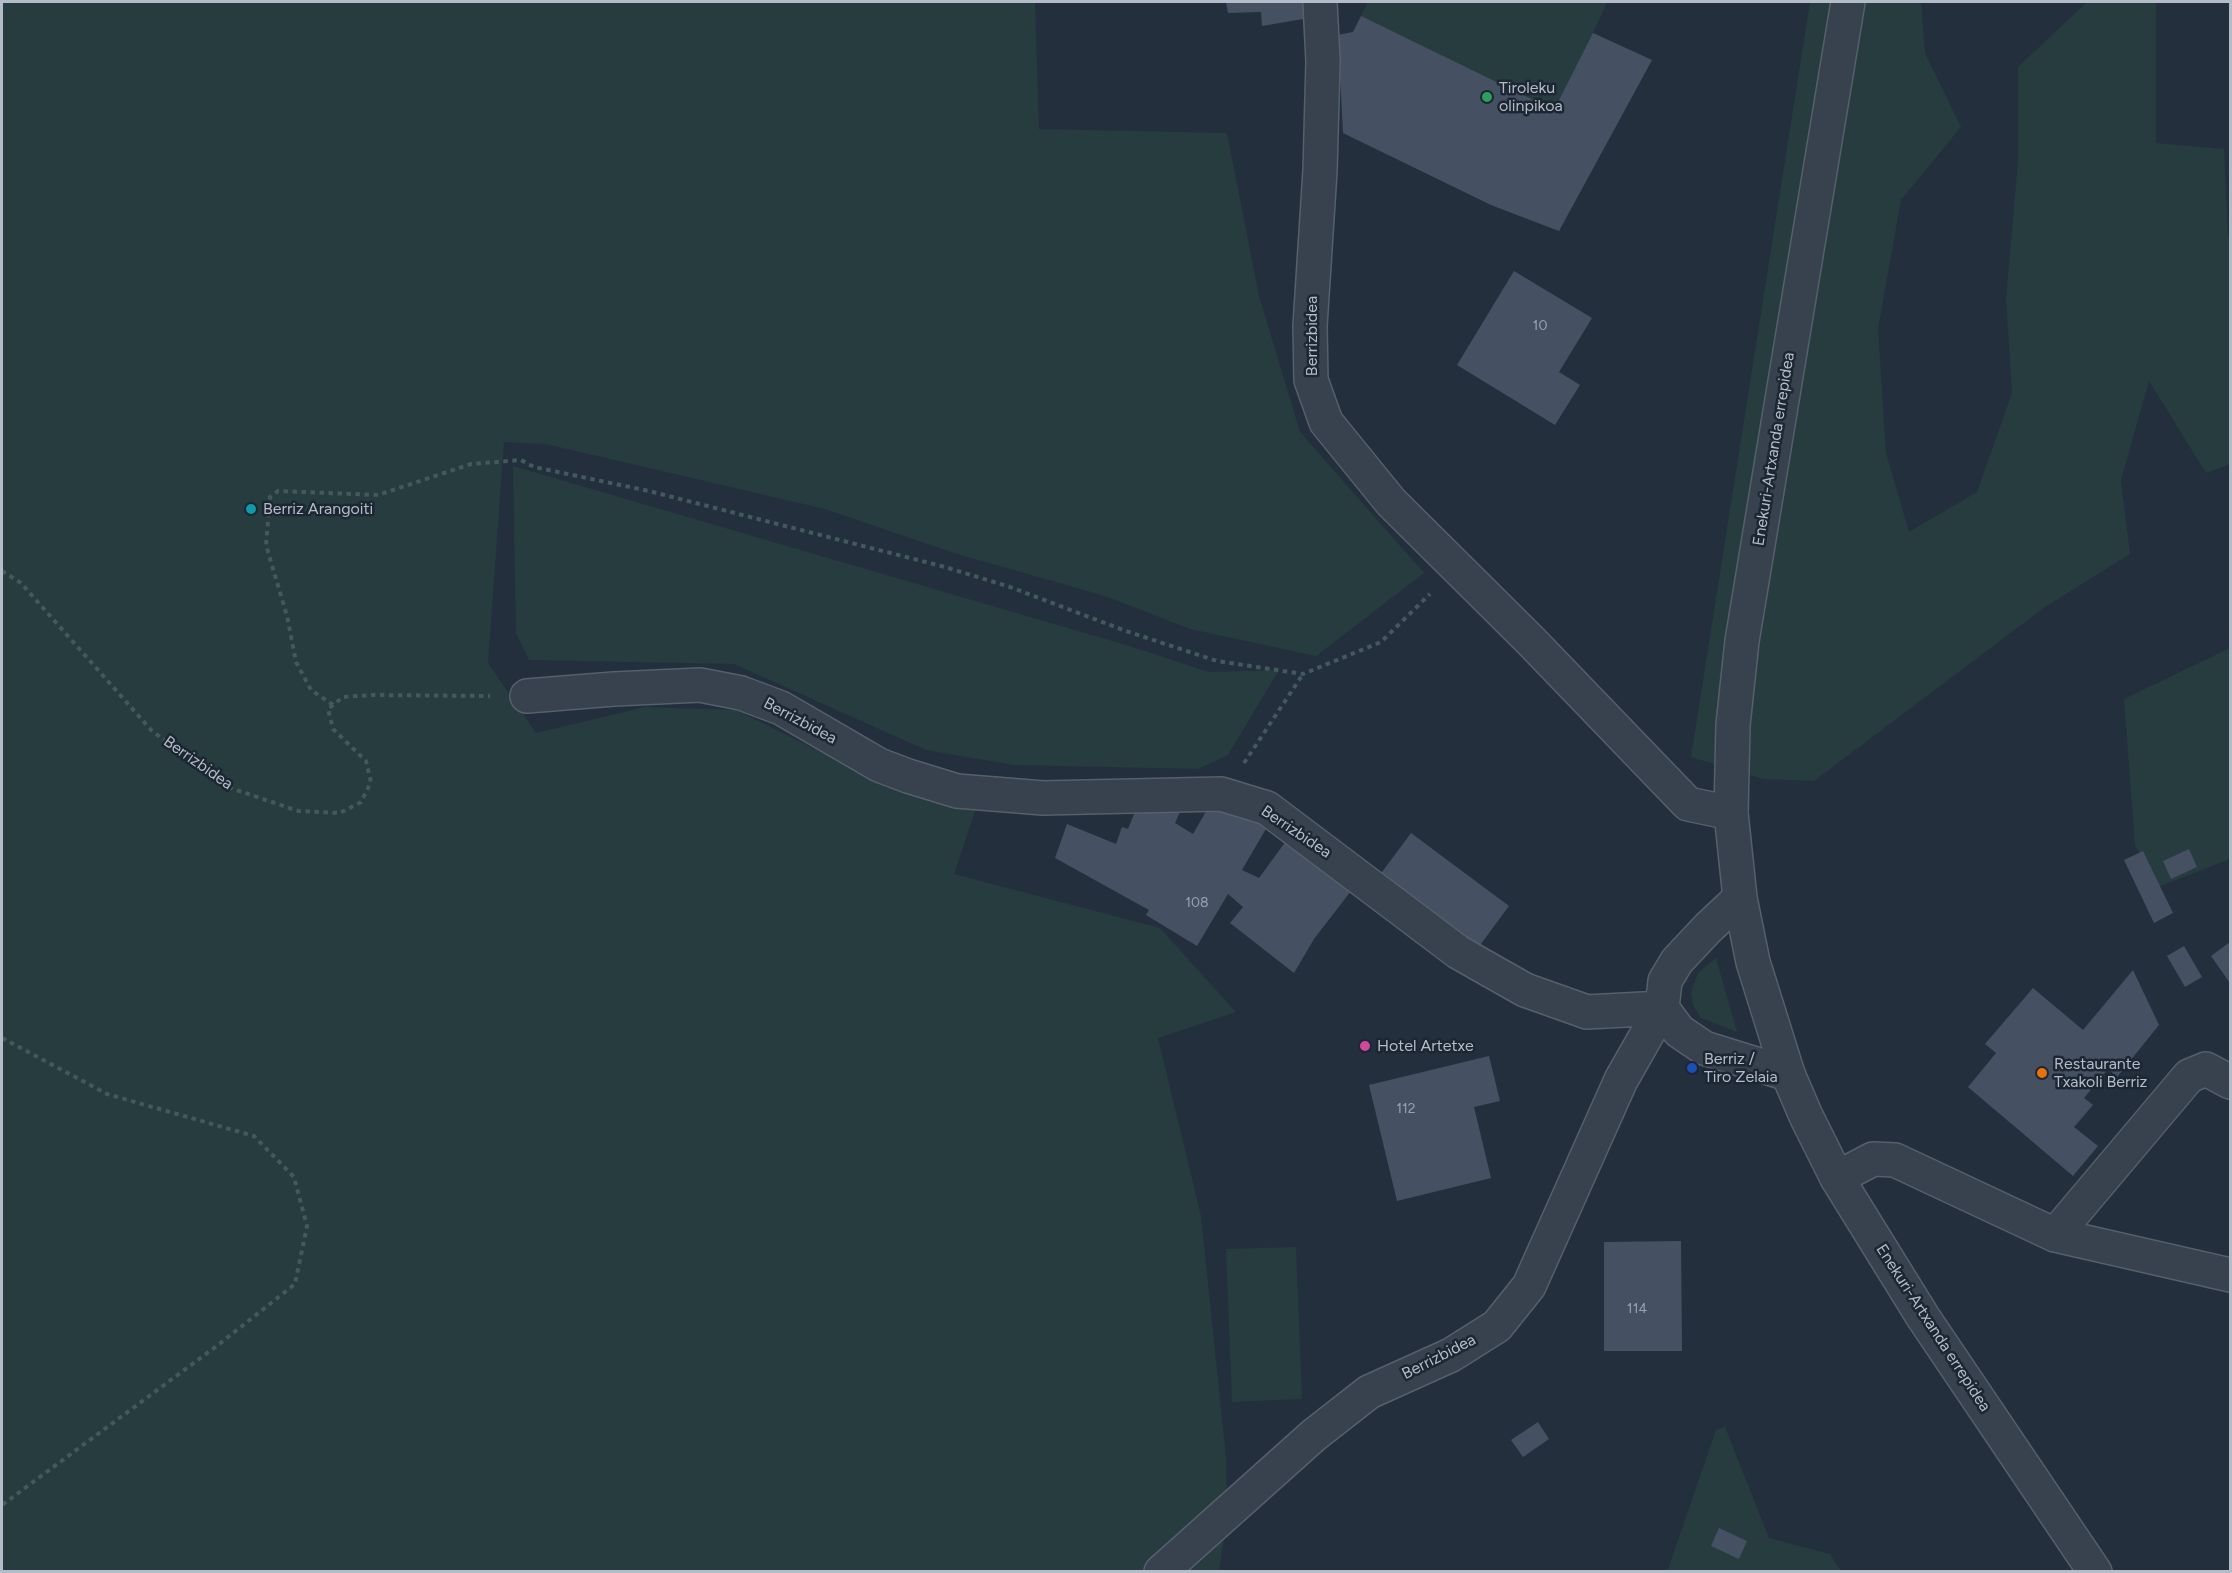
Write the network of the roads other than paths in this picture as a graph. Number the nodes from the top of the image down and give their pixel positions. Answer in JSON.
{"nodes":[{"id":1,"x":1320,"y":2,"type":"edge"},
{"id":2,"x":1848,"y":2,"type":"edge"},
{"id":3,"x":527,"y":696,"type":"road end"},
{"id":4,"x":1731,"y":813,"type":"junction"},
{"id":5,"x":1740,"y":898,"type":"junction"},
{"id":6,"x":1662,"y":1008,"type":"junction"},
{"id":7,"x":1788,"y":1074,"type":"junction"},
{"id":8,"x":2230,"y":1082,"type":"edge"},
{"id":9,"x":1837,"y":1178,"type":"junction"},
{"id":10,"x":2055,"y":1235,"type":"junction"},
{"id":11,"x":2230,"y":1275,"type":"edge"},
{"id":12,"x":1161,"y":1572,"type":"edge"},
{"id":13,"x":2096,"y":1572,"type":"edge"}],
"edges":[{"from":1,"to":4,"type":"street","name":"Berrizbidea"},
{"from":2,"to":4,"type":"street","name":"Enekuri-Artxanda errepidea"},
{"from":3,"to":6,"type":"street","name":"Berrizbidea"},
{"from":4,"to":5,"type":"street","name":"Enekuri-Artxanda errepidea"},
{"from":5,"to":6,"type":"street","name":"Berrizbidea"},
{"from":5,"to":7,"type":"street","name":"Enekuri-Artxanda errepidea"},
{"from":6,"to":7,"type":"street"},
{"from":6,"to":12,"type":"street","name":"Berrizbidea"},
{"from":7,"to":9,"type":"street","name":"Enekuri-Artxanda errepidea"},
{"from":8,"to":10,"type":"street"},
{"from":9,"to":10,"type":"street"},
{"from":9,"to":13,"type":"street","name":"Enekuri-Artxanda errepidea"},
{"from":10,"to":11,"type":"street"}]}
